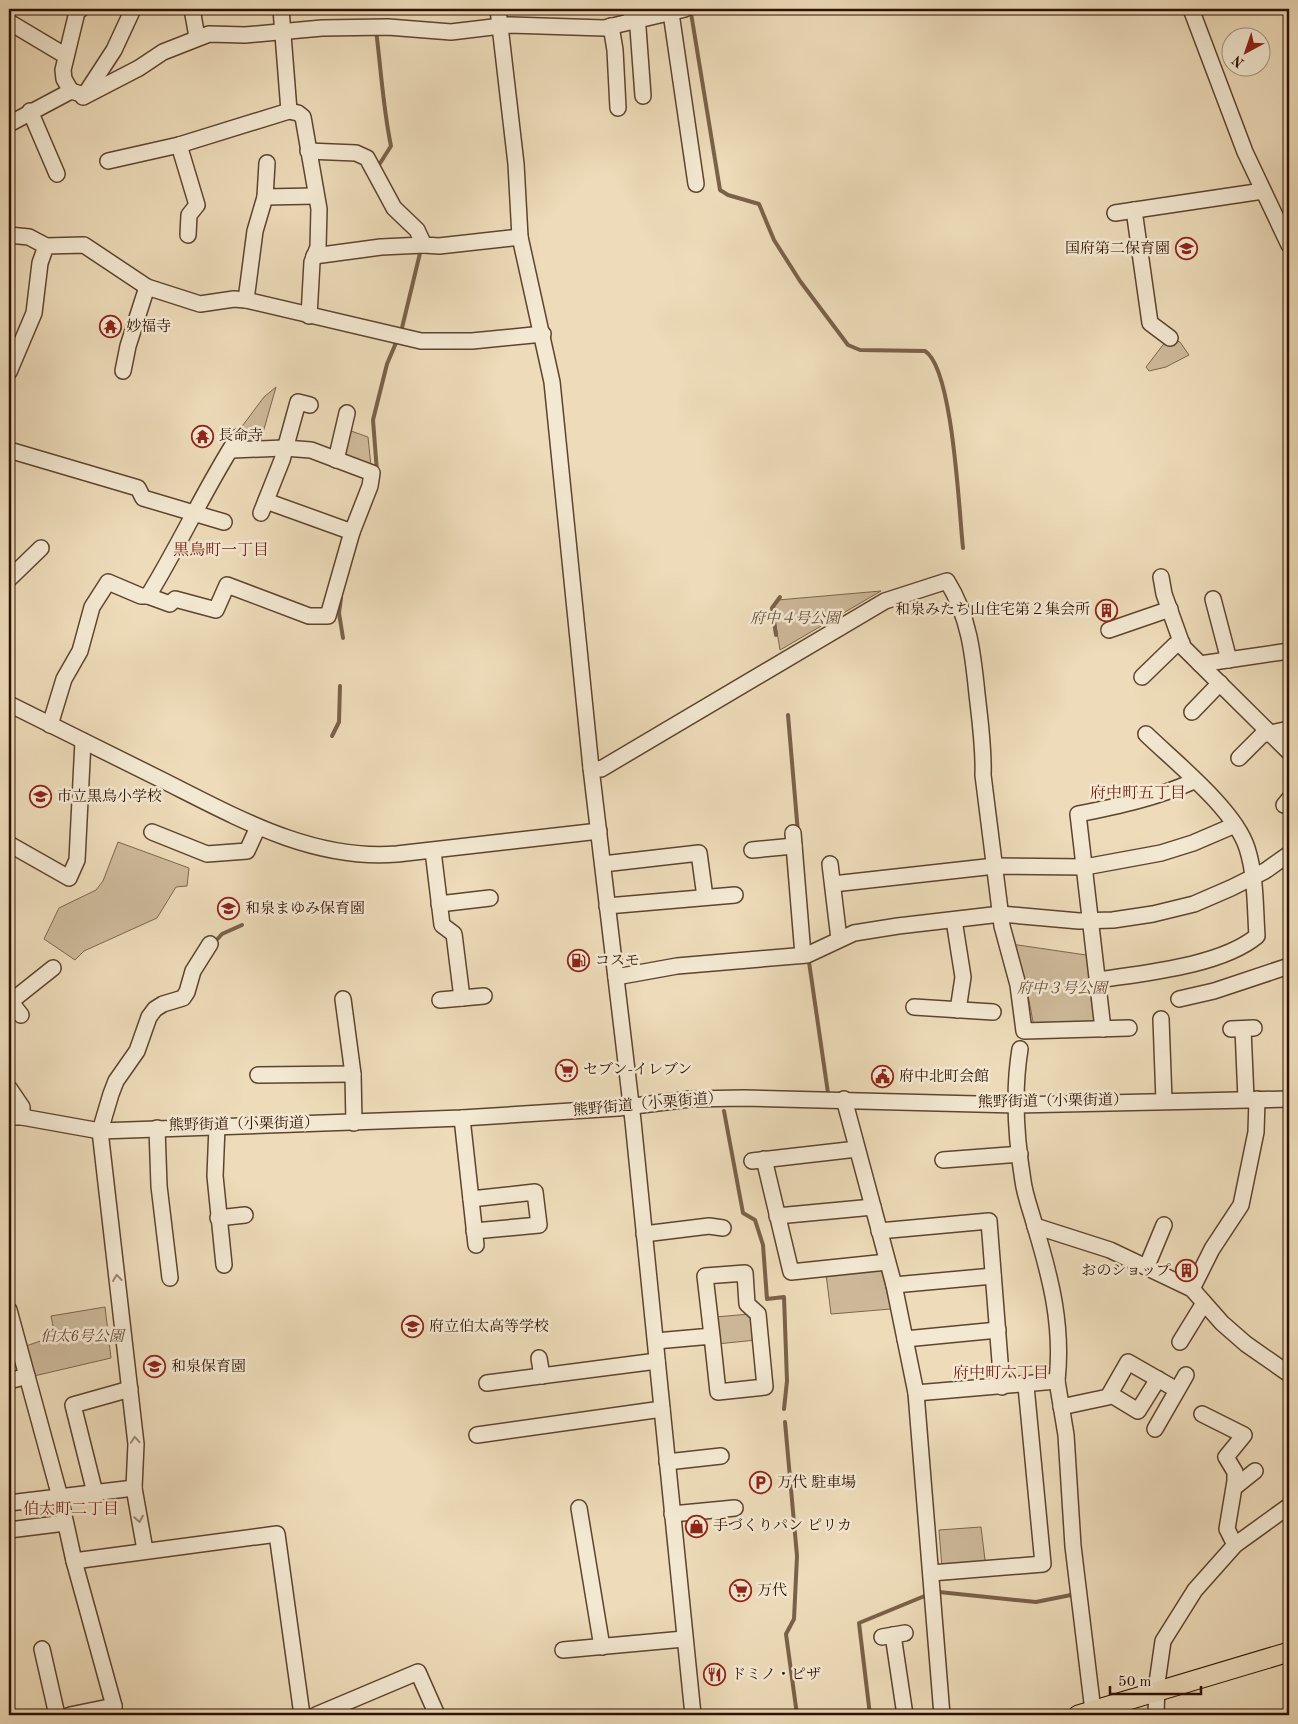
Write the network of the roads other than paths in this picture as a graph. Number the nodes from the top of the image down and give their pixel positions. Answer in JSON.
{"nodes":[{"id":1,"x":88,"y":9,"type":"edge"},
{"id":2,"x":133,"y":9,"type":"edge"},
{"id":3,"x":192,"y":9,"type":"edge"},
{"id":4,"x":281,"y":9,"type":"edge"},
{"id":5,"x":498,"y":9,"type":"edge"},
{"id":6,"x":1191,"y":9,"type":"edge"},
{"id":7,"x":678,"y":11,"type":"edge"},
{"id":8,"x":631,"y":15,"type":"edge"},
{"id":9,"x":9,"y":22,"type":"edge"},
{"id":10,"x":500,"y":26,"type":"junction"},
{"id":11,"x":611,"y":26,"type":"junction"},
{"id":12,"x":282,"y":33,"type":"junction"},
{"id":13,"x":197,"y":37,"type":"junction"},
{"id":14,"x":66,"y":56,"type":"junction"},
{"id":15,"x":638,"y":88,"type":"dead end"},
{"id":16,"x":77,"y":94,"type":"junction"},
{"id":17,"x":618,"y":108,"type":"dead end"},
{"id":18,"x":30,"y":111,"type":"junction"},
{"id":19,"x":289,"y":111,"type":"junction"},
{"id":20,"x":9,"y":124,"type":"edge"},
{"id":21,"x":179,"y":145,"type":"junction"},
{"id":22,"x":308,"y":151,"type":"junction"},
{"id":23,"x":108,"y":161,"type":"dead end"},
{"id":24,"x":267,"y":163,"type":"dead end"},
{"id":25,"x":57,"y":174,"type":"dead end"},
{"id":26,"x":691,"y":177,"type":"dead end"},
{"id":27,"x":1263,"y":191,"type":"junction"},
{"id":28,"x":315,"y":196,"type":"junction"},
{"id":29,"x":265,"y":197,"type":"junction"},
{"id":30,"x":1134,"y":210,"type":"junction"},
{"id":31,"x":1115,"y":212,"type":"dead end"},
{"id":32,"x":9,"y":235,"type":"edge"},
{"id":33,"x":188,"y":235,"type":"dead end"},
{"id":34,"x":520,"y":237,"type":"junction"},
{"id":35,"x":424,"y":245,"type":"junction"},
{"id":36,"x":1289,"y":245,"type":"edge"},
{"id":37,"x":46,"y":246,"type":"junction"},
{"id":38,"x":314,"y":256,"type":"junction"},
{"id":39,"x":147,"y":286,"type":"junction"},
{"id":40,"x":246,"y":300,"type":"junction"},
{"id":41,"x":309,"y":316,"type":"junction"},
{"id":42,"x":543,"y":334,"type":"junction"},
{"id":43,"x":1170,"y":338,"type":"dead end"},
{"id":44,"x":122,"y":371,"type":"dead end"},
{"id":45,"x":9,"y":372,"type":"edge"},
{"id":46,"x":310,"y":405,"type":"dead end"},
{"id":47,"x":349,"y":422,"type":"dead end"},
{"id":48,"x":284,"y":448,"type":"junction"},
{"id":49,"x":9,"y":450,"type":"edge"},
{"id":50,"x":336,"y":460,"type":"junction"},
{"id":51,"x":193,"y":512,"type":"junction"},
{"id":52,"x":224,"y":522,"type":"dead end"},
{"id":53,"x":352,"y":532,"type":"junction"},
{"id":54,"x":41,"y":548,"type":"dead end"},
{"id":55,"x":18,"y":576,"type":"edge"},
{"id":56,"x":1161,"y":577,"type":"dead end"},
{"id":57,"x":148,"y":596,"type":"junction"},
{"id":58,"x":1213,"y":599,"type":"dead end"},
{"id":59,"x":1170,"y":610,"type":"junction"},
{"id":60,"x":1109,"y":630,"type":"dead end"},
{"id":61,"x":1182,"y":642,"type":"junction"},
{"id":62,"x":1289,"y":652,"type":"edge"},
{"id":63,"x":1229,"y":660,"type":"junction"},
{"id":64,"x":1200,"y":664,"type":"junction"},
{"id":65,"x":1142,"y":677,"type":"dead end"},
{"id":66,"x":1220,"y":683,"type":"junction"},
{"id":67,"x":9,"y":704,"type":"edge"},
{"id":68,"x":1192,"y":712,"type":"dead end"},
{"id":69,"x":50,"y":725,"type":"junction"},
{"id":70,"x":1289,"y":729,"type":"edge"},
{"id":71,"x":1270,"y":733,"type":"junction"},
{"id":72,"x":1146,"y":734,"type":"dead end"},
{"id":73,"x":83,"y":741,"type":"junction"},
{"id":74,"x":1289,"y":752,"type":"edge"},
{"id":75,"x":1239,"y":758,"type":"dead end"},
{"id":76,"x":591,"y":768,"type":"junction"},
{"id":77,"x":1194,"y":781,"type":"junction"},
{"id":78,"x":1235,"y":824,"type":"junction"},
{"id":79,"x":258,"y":827,"type":"junction"},
{"id":80,"x":599,"y":831,"type":"junction"},
{"id":81,"x":157,"y":839,"type":"dead end"},
{"id":82,"x":9,"y":844,"type":"edge"},
{"id":83,"x":759,"y":845,"type":"dead end"},
{"id":84,"x":433,"y":850,"type":"junction"},
{"id":85,"x":1289,"y":854,"type":"edge"},
{"id":86,"x":603,"y":864,"type":"junction"},
{"id":87,"x":830,"y":864,"type":"dead end"},
{"id":88,"x":995,"y":866,"type":"junction"},
{"id":89,"x":1085,"y":867,"type":"junction"},
{"id":90,"x":1253,"y":877,"type":"junction"},
{"id":91,"x":832,"y":884,"type":"junction"},
{"id":92,"x":736,"y":895,"type":"dead end"},
{"id":93,"x":705,"y":897,"type":"junction"},
{"id":94,"x":490,"y":898,"type":"dead end"},
{"id":95,"x":439,"y":904,"type":"junction"},
{"id":96,"x":607,"y":906,"type":"junction"},
{"id":97,"x":1000,"y":914,"type":"junction"},
{"id":98,"x":954,"y":920,"type":"junction"},
{"id":99,"x":1092,"y":921,"type":"junction"},
{"id":100,"x":839,"y":940,"type":"junction"},
{"id":101,"x":210,"y":944,"type":"dead end"},
{"id":102,"x":803,"y":955,"type":"junction"},
{"id":103,"x":1289,"y":966,"type":"edge"},
{"id":104,"x":54,"y":968,"type":"dead end"},
{"id":105,"x":1289,"y":973,"type":"edge"},
{"id":106,"x":616,"y":977,"type":"junction"},
{"id":107,"x":1098,"y":980,"type":"junction"},
{"id":108,"x":484,"y":996,"type":"dead end"},
{"id":109,"x":462,"y":998,"type":"junction"},
{"id":110,"x":1179,"y":998,"type":"dead end"},
{"id":111,"x":440,"y":1000,"type":"dead end"},
{"id":112,"x":10,"y":1002,"type":"edge"},
{"id":113,"x":922,"y":1004,"type":"dead end"},
{"id":114,"x":340,"y":1007,"type":"dead end"},
{"id":115,"x":958,"y":1010,"type":"junction"},
{"id":116,"x":992,"y":1012,"type":"dead end"},
{"id":117,"x":21,"y":1014,"type":"dead end"},
{"id":118,"x":1161,"y":1019,"type":"dead end"},
{"id":119,"x":1130,"y":1028,"type":"dead end"},
{"id":120,"x":1103,"y":1029,"type":"junction"},
{"id":121,"x":1243,"y":1029,"type":"dead end"},
{"id":122,"x":1020,"y":1049,"type":"dead end"},
{"id":123,"x":353,"y":1074,"type":"junction"},
{"id":124,"x":258,"y":1075,"type":"dead end"},
{"id":125,"x":9,"y":1088,"type":"edge"},
{"id":126,"x":844,"y":1099,"type":"junction"},
{"id":127,"x":1251,"y":1099,"type":"junction"},
{"id":128,"x":1289,"y":1099,"type":"edge"},
{"id":129,"x":1164,"y":1101,"type":"junction"},
{"id":130,"x":1016,"y":1105,"type":"junction"},
{"id":131,"x":631,"y":1106,"type":"junction"},
{"id":132,"x":16,"y":1117,"type":"edge"},
{"id":133,"x":462,"y":1118,"type":"junction"},
{"id":134,"x":354,"y":1123,"type":"junction"},
{"id":135,"x":217,"y":1126,"type":"junction"},
{"id":136,"x":156,"y":1128,"type":"junction"},
{"id":137,"x":100,"y":1131,"type":"junction"},
{"id":138,"x":857,"y":1150,"type":"junction"},
{"id":139,"x":1020,"y":1154,"type":"junction"},
{"id":140,"x":943,"y":1160,"type":"dead end"},
{"id":141,"x":466,"y":1190,"type":"junction"},
{"id":142,"x":873,"y":1207,"type":"junction"},
{"id":143,"x":245,"y":1214,"type":"dead end"},
{"id":144,"x":778,"y":1216,"type":"junction"},
{"id":145,"x":218,"y":1218,"type":"junction"},
{"id":146,"x":1164,"y":1224,"type":"dead end"},
{"id":147,"x":1035,"y":1226,"type":"junction"},
{"id":148,"x":723,"y":1228,"type":"dead end"},
{"id":149,"x":879,"y":1231,"type":"junction"},
{"id":150,"x":644,"y":1234,"type":"junction"},
{"id":151,"x":888,"y":1262,"type":"junction"},
{"id":152,"x":224,"y":1265,"type":"dead end"},
{"id":153,"x":1148,"y":1266,"type":"junction"},
{"id":154,"x":993,"y":1276,"type":"junction"},
{"id":155,"x":170,"y":1278,"type":"dead end"},
{"id":156,"x":894,"y":1285,"type":"junction"},
{"id":157,"x":1192,"y":1289,"type":"junction"},
{"id":158,"x":1204,"y":1303,"type":"junction"},
{"id":159,"x":9,"y":1310,"type":"edge"},
{"id":160,"x":998,"y":1330,"type":"junction"},
{"id":161,"x":712,"y":1336,"type":"junction"},
{"id":162,"x":905,"y":1339,"type":"junction"},
{"id":163,"x":656,"y":1341,"type":"junction"},
{"id":164,"x":1180,"y":1342,"type":"dead end"},
{"id":165,"x":539,"y":1358,"type":"dead end"},
{"id":166,"x":658,"y":1361,"type":"junction"},
{"id":167,"x":1289,"y":1374,"type":"edge"},
{"id":168,"x":1186,"y":1375,"type":"dead end"},
{"id":169,"x":27,"y":1376,"type":"junction"},
{"id":170,"x":542,"y":1376,"type":"junction"},
{"id":171,"x":1158,"y":1379,"type":"junction"},
{"id":172,"x":9,"y":1381,"type":"edge"},
{"id":173,"x":1057,"y":1382,"type":"junction"},
{"id":174,"x":487,"y":1383,"type":"dead end"},
{"id":175,"x":1026,"y":1386,"type":"junction"},
{"id":176,"x":1002,"y":1387,"type":"junction"},
{"id":177,"x":130,"y":1389,"type":"junction"},
{"id":178,"x":1177,"y":1390,"type":"junction"},
{"id":179,"x":916,"y":1393,"type":"junction"},
{"id":180,"x":1110,"y":1394,"type":"junction"},
{"id":181,"x":1062,"y":1407,"type":"junction"},
{"id":182,"x":662,"y":1409,"type":"junction"},
{"id":183,"x":1202,"y":1414,"type":"dead end"},
{"id":184,"x":1155,"y":1429,"type":"dead end"},
{"id":185,"x":477,"y":1435,"type":"dead end"},
{"id":186,"x":721,"y":1456,"type":"dead end"},
{"id":187,"x":667,"y":1462,"type":"junction"},
{"id":188,"x":1255,"y":1472,"type":"dead end"},
{"id":189,"x":1234,"y":1487,"type":"junction"},
{"id":190,"x":134,"y":1488,"type":"junction"},
{"id":191,"x":95,"y":1493,"type":"junction"},
{"id":192,"x":60,"y":1497,"type":"junction"},
{"id":193,"x":9,"y":1503,"type":"edge"},
{"id":194,"x":1289,"y":1506,"type":"edge"},
{"id":195,"x":735,"y":1508,"type":"dead end"},
{"id":196,"x":672,"y":1514,"type":"junction"},
{"id":197,"x":576,"y":1516,"type":"dead end"},
{"id":198,"x":65,"y":1523,"type":"junction"},
{"id":199,"x":9,"y":1530,"type":"edge"},
{"id":200,"x":1235,"y":1545,"type":"junction"},
{"id":201,"x":145,"y":1550,"type":"junction"},
{"id":202,"x":74,"y":1561,"type":"junction"},
{"id":203,"x":932,"y":1574,"type":"junction"},
{"id":204,"x":893,"y":1635,"type":"dead end"},
{"id":205,"x":684,"y":1639,"type":"junction"},
{"id":206,"x":602,"y":1647,"type":"junction"},
{"id":207,"x":42,"y":1649,"type":"dead end"},
{"id":208,"x":563,"y":1650,"type":"dead end"},
{"id":209,"x":1289,"y":1652,"type":"edge"},
{"id":210,"x":1156,"y":1691,"type":"junction"},
{"id":211,"x":114,"y":1711,"type":"edge"},
{"id":212,"x":1085,"y":1713,"type":"edge"},
{"id":213,"x":57,"y":1715,"type":"edge"},
{"id":214,"x":70,"y":1715,"type":"edge"},
{"id":215,"x":302,"y":1715,"type":"edge"},
{"id":216,"x":316,"y":1715,"type":"edge"},
{"id":217,"x":437,"y":1715,"type":"edge"},
{"id":218,"x":693,"y":1715,"type":"edge"},
{"id":219,"x":905,"y":1715,"type":"edge"},
{"id":220,"x":942,"y":1715,"type":"edge"},
{"id":221,"x":1156,"y":1715,"type":"edge"}],
"edges":[{"from":1,"to":14,"type":"street"},
{"from":2,"to":16,"type":"street"},
{"from":3,"to":13,"type":"street"},
{"from":4,"to":12,"type":"street"},
{"from":5,"to":10,"type":"street"},
{"from":6,"to":27,"type":"street"},
{"from":7,"to":8,"type":"street"},
{"from":7,"to":26,"type":"street"},
{"from":8,"to":11,"type":"street"},
{"from":8,"to":15,"type":"street"},
{"from":9,"to":14,"type":"street"},
{"from":10,"to":11,"type":"street"},
{"from":10,"to":12,"type":"street"},
{"from":10,"to":34,"type":"street"},
{"from":11,"to":17,"type":"street"},
{"from":12,"to":13,"type":"street"},
{"from":12,"to":19,"type":"street"},
{"from":13,"to":16,"type":"street"},
{"from":14,"to":16,"type":"street"},
{"from":16,"to":18,"type":"street"},
{"from":18,"to":20,"type":"street"},
{"from":18,"to":25,"type":"street"},
{"from":19,"to":21,"type":"street"},
{"from":19,"to":22,"type":"street"},
{"from":21,"to":23,"type":"street"},
{"from":21,"to":33,"type":"street"},
{"from":22,"to":28,"type":"street"},
{"from":22,"to":35,"type":"street"},
{"from":24,"to":29,"type":"street"},
{"from":27,"to":30,"type":"street"},
{"from":27,"to":36,"type":"street"},
{"from":28,"to":29,"type":"street"},
{"from":28,"to":38,"type":"street"},
{"from":29,"to":40,"type":"street"},
{"from":30,"to":31,"type":"street"},
{"from":30,"to":43,"type":"street"},
{"from":32,"to":37,"type":"street"},
{"from":34,"to":35,"type":"street"},
{"from":34,"to":42,"type":"street"},
{"from":35,"to":38,"type":"street"},
{"from":37,"to":39,"type":"street"},
{"from":37,"to":45,"type":"street"},
{"from":38,"to":41,"type":"street"},
{"from":39,"to":40,"type":"street"},
{"from":39,"to":44,"type":"street"},
{"from":40,"to":41,"type":"street"},
{"from":41,"to":42,"type":"street"},
{"from":42,"to":76,"type":"street"},
{"from":46,"to":48,"type":"street"},
{"from":47,"to":50,"type":"street"},
{"from":48,"to":50,"type":"street"},
{"from":48,"to":51,"type":"street"},
{"from":48,"to":53,"type":"street"},
{"from":49,"to":51,"type":"street"},
{"from":50,"to":53,"type":"street"},
{"from":51,"to":52,"type":"street"},
{"from":51,"to":57,"type":"street"},
{"from":53,"to":57,"type":"street"},
{"from":54,"to":55,"type":"street"},
{"from":56,"to":59,"type":"street"},
{"from":57,"to":69,"type":"street"},
{"from":58,"to":63,"type":"street"},
{"from":59,"to":60,"type":"street"},
{"from":59,"to":61,"type":"street"},
{"from":61,"to":64,"type":"street"},
{"from":61,"to":65,"type":"street"},
{"from":62,"to":63,"type":"street"},
{"from":63,"to":64,"type":"street"},
{"from":64,"to":66,"type":"street"},
{"from":66,"to":68,"type":"street"},
{"from":66,"to":71,"type":"street"},
{"from":67,"to":69,"type":"street"},
{"from":69,"to":73,"type":"street"},
{"from":70,"to":71,"type":"street"},
{"from":71,"to":74,"type":"street"},
{"from":71,"to":75,"type":"street"},
{"from":72,"to":77,"type":"street"},
{"from":73,"to":79,"type":"street"},
{"from":73,"to":82,"type":"street"},
{"from":76,"to":80,"type":"street"},
{"from":76,"to":88,"type":"street"},
{"from":77,"to":78,"type":"street"},
{"from":77,"to":89,"type":"street"},
{"from":78,"to":89,"type":"street"},
{"from":78,"to":90,"type":"street"},
{"from":79,"to":81,"type":"street"},
{"from":79,"to":84,"type":"street"},
{"from":80,"to":84,"type":"street"},
{"from":80,"to":86,"type":"street"},
{"from":83,"to":102,"type":"street"},
{"from":84,"to":95,"type":"street"},
{"from":85,"to":90,"type":"street"},
{"from":86,"to":93,"type":"street"},
{"from":86,"to":96,"type":"street"},
{"from":87,"to":91,"type":"street"},
{"from":88,"to":89,"type":"street"},
{"from":88,"to":91,"type":"street"},
{"from":88,"to":97,"type":"street"},
{"from":89,"to":99,"type":"street"},
{"from":90,"to":99,"type":"street"},
{"from":90,"to":107,"type":"street"},
{"from":91,"to":100,"type":"street"},
{"from":92,"to":93,"type":"street"},
{"from":93,"to":96,"type":"street"},
{"from":94,"to":95,"type":"street"},
{"from":95,"to":109,"type":"street"},
{"from":96,"to":106,"type":"street"},
{"from":97,"to":98,"type":"street"},
{"from":97,"to":99,"type":"street"},
{"from":97,"to":120,"type":"street"},
{"from":98,"to":100,"type":"street"},
{"from":98,"to":115,"type":"street"},
{"from":99,"to":107,"type":"street"},
{"from":100,"to":102,"type":"street"},
{"from":101,"to":137,"type":"street"},
{"from":102,"to":106,"type":"street"},
{"from":103,"to":105,"type":"street"},
{"from":103,"to":110,"type":"street"},
{"from":104,"to":112,"type":"street"},
{"from":106,"to":131,"type":"street"},
{"from":107,"to":120,"type":"street"},
{"from":108,"to":109,"type":"street"},
{"from":109,"to":111,"type":"street"},
{"from":112,"to":117,"type":"street"},
{"from":113,"to":115,"type":"street"},
{"from":114,"to":123,"type":"street"},
{"from":115,"to":116,"type":"street"},
{"from":118,"to":129,"type":"street"},
{"from":119,"to":120,"type":"street"},
{"from":121,"to":127,"type":"street"},
{"from":122,"to":130,"type":"street"},
{"from":123,"to":124,"type":"street"},
{"from":123,"to":134,"type":"street"},
{"from":125,"to":132,"type":"street"},
{"from":126,"to":130,"type":"street","name":"熊野街道（小栗街道）"},
{"from":126,"to":131,"type":"street","name":"熊野街道（小栗街道）"},
{"from":126,"to":138,"type":"street"},
{"from":127,"to":128,"type":"street","name":"熊野街道（小栗街道）"},
{"from":127,"to":129,"type":"street","name":"熊野街道（小栗街道）"},
{"from":127,"to":157,"type":"street"},
{"from":129,"to":130,"type":"street","name":"熊野街道（小栗街道）"},
{"from":130,"to":139,"type":"street"},
{"from":131,"to":133,"type":"street","name":"熊野街道（小栗街道）"},
{"from":131,"to":150,"type":"street"},
{"from":132,"to":137,"type":"street","name":"熊野街道（小栗街道）"},
{"from":133,"to":134,"type":"street","name":"熊野街道（小栗街道）"},
{"from":133,"to":141,"type":"street"},
{"from":134,"to":135,"type":"street","name":"熊野街道（小栗街道）"},
{"from":135,"to":136,"type":"street","name":"熊野街道（小栗街道）"},
{"from":135,"to":145,"type":"street"},
{"from":136,"to":137,"type":"street","name":"熊野街道（小栗街道）"},
{"from":136,"to":155,"type":"street"},
{"from":177,"to":137,"type":"street","one_way":true},
{"from":138,"to":142,"type":"street"},
{"from":138,"to":144,"type":"street"},
{"from":139,"to":140,"type":"street"},
{"from":139,"to":147,"type":"street"},
{"from":141,"to":141,"type":"street"},
{"from":142,"to":144,"type":"street"},
{"from":142,"to":149,"type":"street"},
{"from":143,"to":145,"type":"street"},
{"from":144,"to":151,"type":"street"},
{"from":145,"to":152,"type":"street"},
{"from":146,"to":153,"type":"street"},
{"from":147,"to":153,"type":"street"},
{"from":147,"to":173,"type":"street"},
{"from":148,"to":150,"type":"street"},
{"from":149,"to":151,"type":"street"},
{"from":149,"to":154,"type":"street"},
{"from":150,"to":163,"type":"street"},
{"from":151,"to":156,"type":"street"},
{"from":153,"to":157,"type":"street"},
{"from":154,"to":156,"type":"street"},
{"from":154,"to":160,"type":"street"},
{"from":156,"to":162,"type":"street"},
{"from":157,"to":158,"type":"street"},
{"from":158,"to":164,"type":"street"},
{"from":158,"to":167,"type":"street"},
{"from":159,"to":169,"type":"street"},
{"from":160,"to":162,"type":"street"},
{"from":160,"to":176,"type":"street"},
{"from":161,"to":161,"type":"street"},
{"from":161,"to":163,"type":"street"},
{"from":162,"to":179,"type":"street"},
{"from":163,"to":166,"type":"street"},
{"from":165,"to":170,"type":"street"},
{"from":166,"to":170,"type":"street"},
{"from":166,"to":182,"type":"street"},
{"from":168,"to":178,"type":"street"},
{"from":169,"to":172,"type":"street"},
{"from":169,"to":192,"type":"street"},
{"from":170,"to":174,"type":"street"},
{"from":171,"to":178,"type":"street"},
{"from":171,"to":180,"type":"street"},
{"from":171,"to":180,"type":"street"},
{"from":173,"to":175,"type":"street"},
{"from":173,"to":181,"type":"street"},
{"from":175,"to":176,"type":"street"},
{"from":175,"to":203,"type":"street"},
{"from":176,"to":179,"type":"street"},
{"from":190,"to":177,"type":"street","one_way":true},
{"from":177,"to":191,"type":"street"},
{"from":178,"to":184,"type":"street"},
{"from":179,"to":203,"type":"street"},
{"from":180,"to":181,"type":"street"},
{"from":181,"to":212,"type":"street"},
{"from":182,"to":185,"type":"street"},
{"from":182,"to":187,"type":"street"},
{"from":183,"to":189,"type":"street"},
{"from":186,"to":187,"type":"street"},
{"from":187,"to":196,"type":"street"},
{"from":188,"to":189,"type":"street"},
{"from":189,"to":200,"type":"street"},
{"from":190,"to":191,"type":"street"},
{"from":190,"to":201,"type":"street","one_way":true},
{"from":191,"to":192,"type":"street"},
{"from":192,"to":193,"type":"street"},
{"from":192,"to":198,"type":"street"},
{"from":194,"to":200,"type":"street"},
{"from":195,"to":196,"type":"street"},
{"from":196,"to":205,"type":"street"},
{"from":197,"to":206,"type":"street"},
{"from":198,"to":199,"type":"street"},
{"from":198,"to":202,"type":"street"},
{"from":200,"to":210,"type":"street"},
{"from":201,"to":202,"type":"street"},
{"from":201,"to":215,"type":"street"},
{"from":202,"to":211,"type":"street"},
{"from":203,"to":220,"type":"street"},
{"from":204,"to":219,"type":"street"},
{"from":205,"to":206,"type":"street"},
{"from":205,"to":218,"type":"street"},
{"from":206,"to":208,"type":"street"},
{"from":207,"to":213,"type":"street"},
{"from":209,"to":210,"type":"main road"},
{"from":210,"to":212,"type":"main road"},
{"from":210,"to":221,"type":"street"},
{"from":211,"to":214,"type":"street"},
{"from":216,"to":217,"type":"street"}]}
